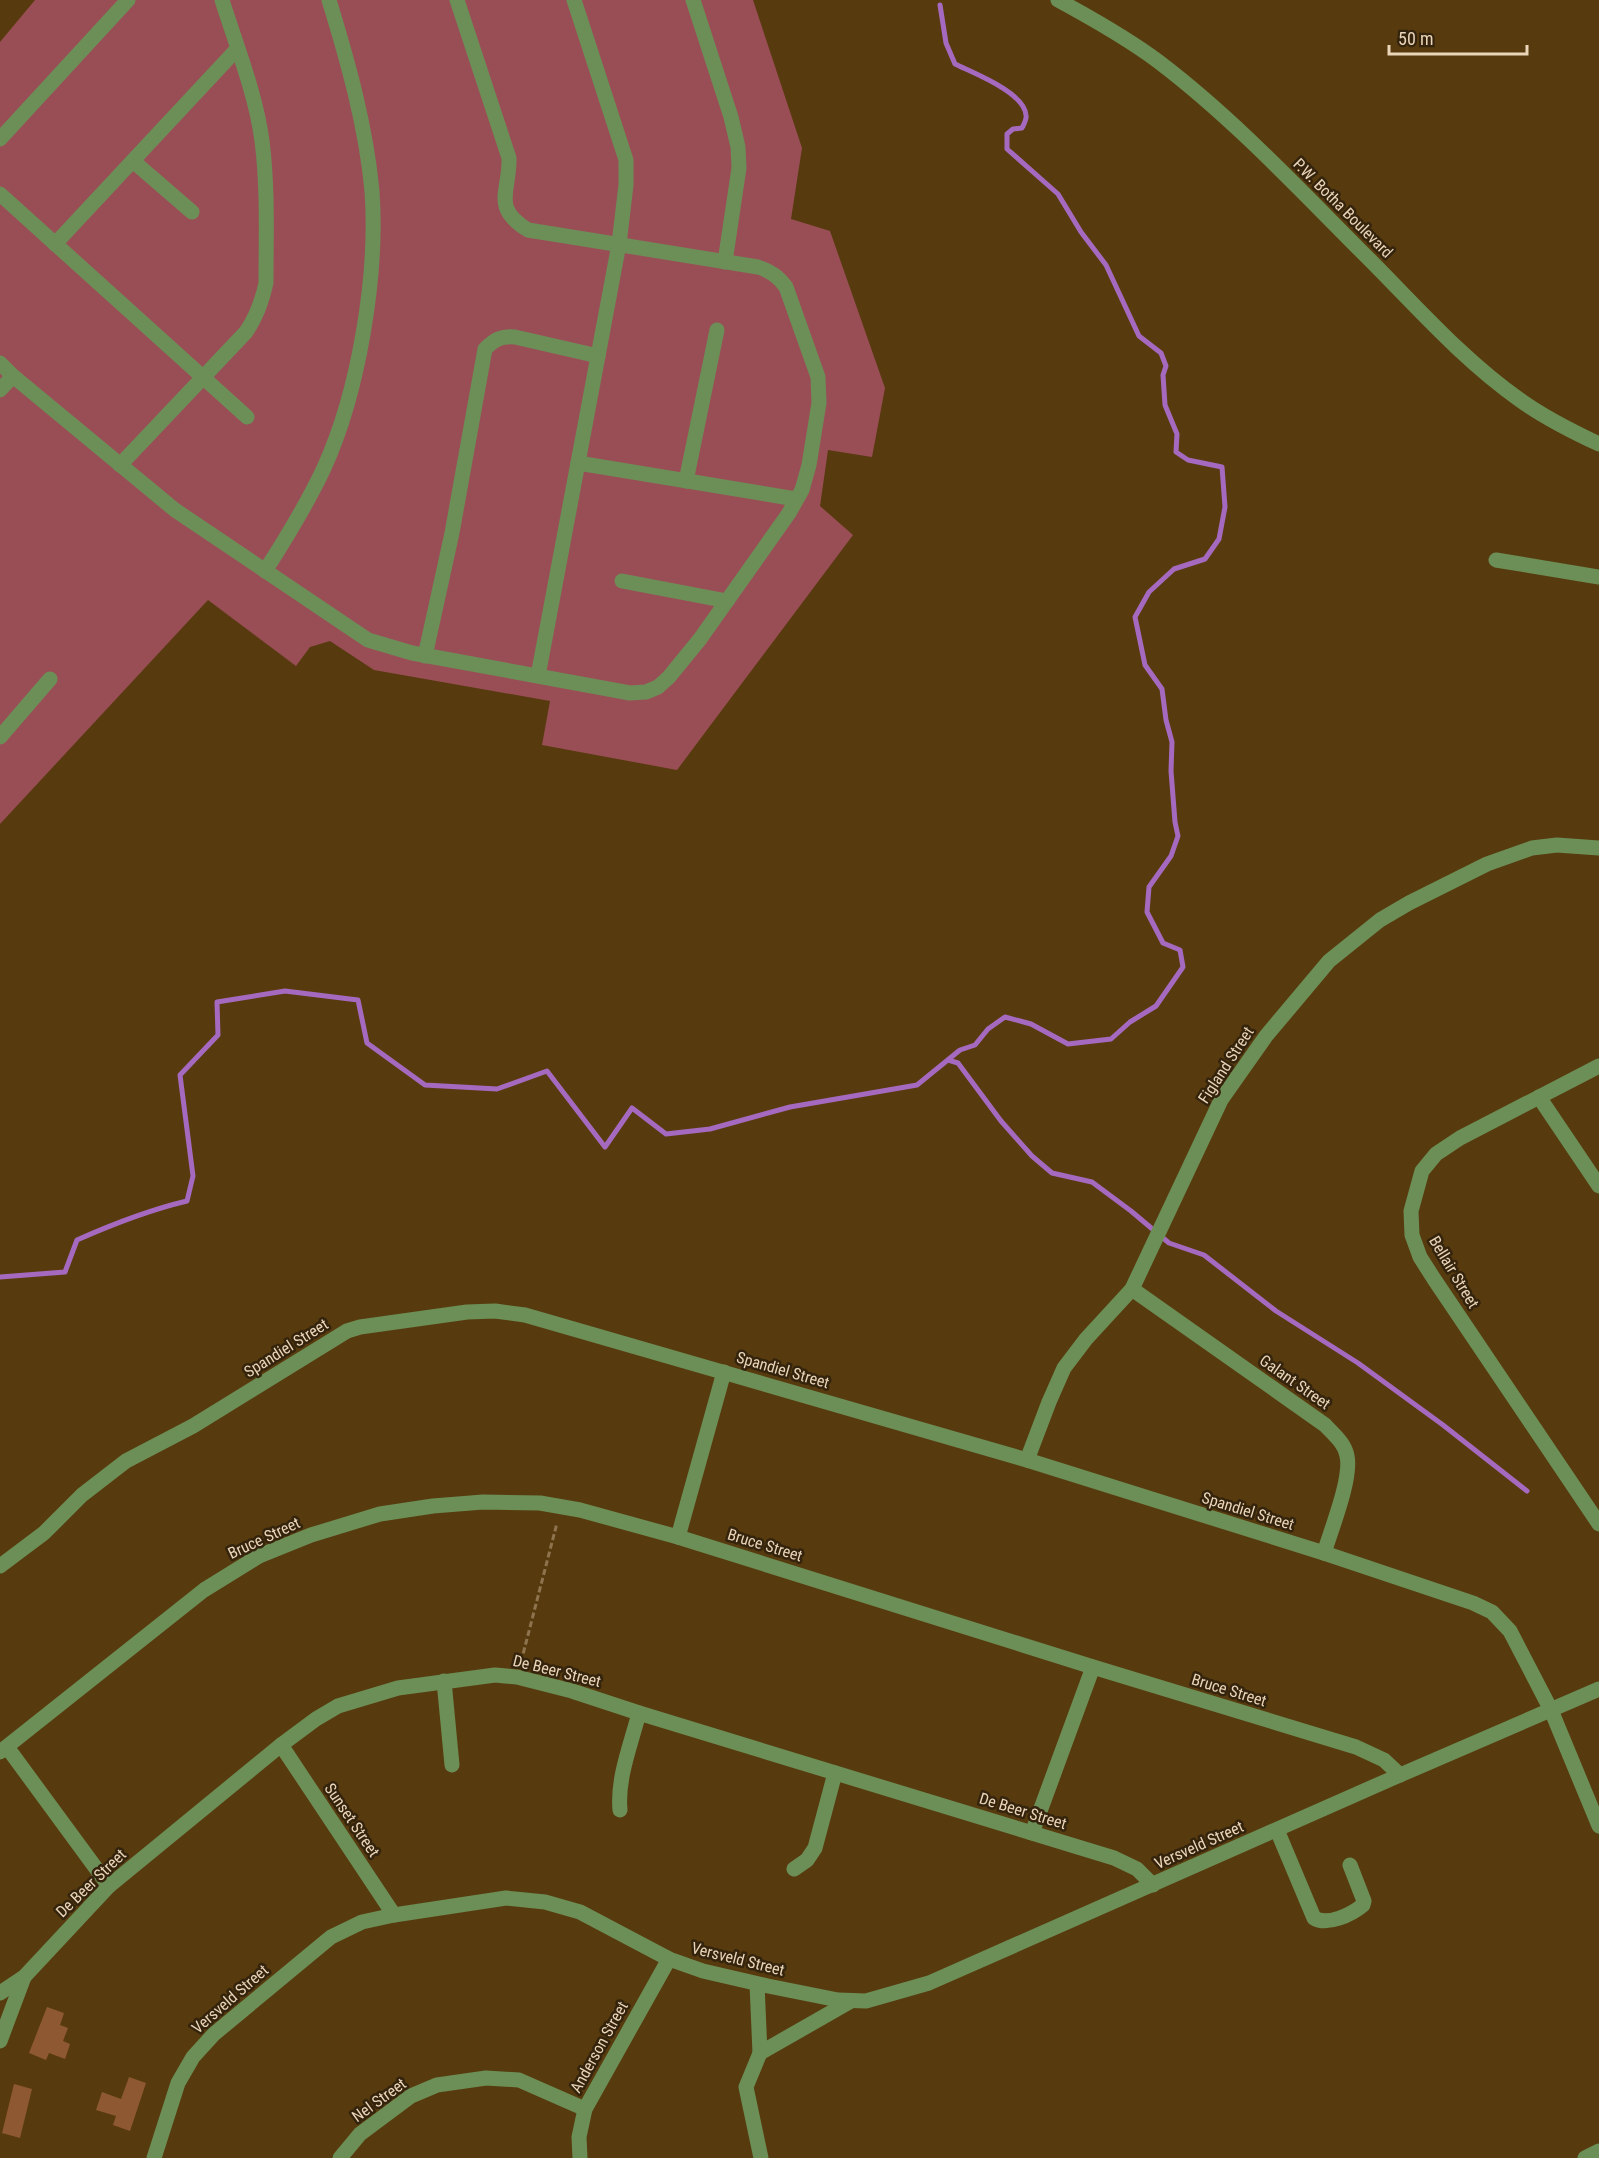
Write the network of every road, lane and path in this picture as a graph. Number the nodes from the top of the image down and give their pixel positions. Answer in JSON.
{"nodes":[{"id":1,"x":128,"y":0,"type":"edge"},
{"id":2,"x":222,"y":0,"type":"edge"},
{"id":3,"x":329,"y":0,"type":"edge"},
{"id":4,"x":457,"y":0,"type":"edge"},
{"id":5,"x":574,"y":0,"type":"edge"},
{"id":6,"x":693,"y":0,"type":"edge"},
{"id":7,"x":1058,"y":0,"type":"edge"},
{"id":8,"x":237,"y":49,"type":"junction"},
{"id":9,"x":0,"y":139,"type":"edge"},
{"id":10,"x":133,"y":161,"type":"junction"},
{"id":11,"x":0,"y":194,"type":"edge"},
{"id":12,"x":192,"y":212,"type":"dead end"},
{"id":13,"x":56,"y":244,"type":"junction"},
{"id":14,"x":619,"y":244,"type":"junction"},
{"id":15,"x":725,"y":262,"type":"junction"},
{"id":16,"x":717,"y":330,"type":"dead end"},
{"id":17,"x":598,"y":356,"type":"junction"},
{"id":18,"x":0,"y":363,"type":"edge"},
{"id":19,"x":13,"y":376,"type":"junction"},
{"id":20,"x":202,"y":378,"type":"junction"},
{"id":21,"x":0,"y":390,"type":"edge"},
{"id":22,"x":247,"y":417,"type":"dead end"},
{"id":23,"x":1599,"y":444,"type":"edge"},
{"id":24,"x":578,"y":464,"type":"junction"},
{"id":25,"x":120,"y":465,"type":"junction"},
{"id":26,"x":686,"y":481,"type":"junction"},
{"id":27,"x":796,"y":499,"type":"junction"},
{"id":28,"x":1496,"y":560,"type":"dead end"},
{"id":29,"x":265,"y":571,"type":"junction"},
{"id":30,"x":1599,"y":577,"type":"edge"},
{"id":31,"x":622,"y":581,"type":"dead end"},
{"id":32,"x":727,"y":601,"type":"junction"},
{"id":33,"x":425,"y":656,"type":"junction"},
{"id":34,"x":538,"y":676,"type":"junction"},
{"id":35,"x":50,"y":679,"type":"dead end"},
{"id":36,"x":0,"y":737,"type":"edge"},
{"id":37,"x":1599,"y":848,"type":"edge"},
{"id":38,"x":1599,"y":1066,"type":"edge"},
{"id":39,"x":1539,"y":1097,"type":"junction"},
{"id":40,"x":1599,"y":1186,"type":"edge"},
{"id":41,"x":1131,"y":1288,"type":"junction"},
{"id":42,"x":724,"y":1372,"type":"junction"},
{"id":43,"x":1027,"y":1460,"type":"junction"},
{"id":44,"x":561,"y":1506,"type":"junction"},
{"id":45,"x":1599,"y":1524,"type":"edge"},
{"id":46,"x":678,"y":1537,"type":"junction"},
{"id":47,"x":1324,"y":1553,"type":"junction"},
{"id":48,"x":0,"y":1566,"type":"edge"},
{"id":49,"x":1093,"y":1667,"type":"junction"},
{"id":50,"x":517,"y":1677,"type":"junction"},
{"id":51,"x":444,"y":1681,"type":"junction"},
{"id":52,"x":1599,"y":1689,"type":"edge"},
{"id":53,"x":1551,"y":1710,"type":"junction"},
{"id":54,"x":639,"y":1713,"type":"junction"},
{"id":55,"x":281,"y":1745,"type":"junction"},
{"id":56,"x":3,"y":1749,"type":"edge"},
{"id":57,"x":452,"y":1765,"type":"dead end"},
{"id":58,"x":835,"y":1773,"type":"junction"},
{"id":59,"x":1400,"y":1775,"type":"junction"},
{"id":60,"x":621,"y":1810,"type":"dead end"},
{"id":61,"x":1599,"y":1827,"type":"edge"},
{"id":62,"x":1277,"y":1830,"type":"junction"},
{"id":63,"x":1032,"y":1833,"type":"junction"},
{"id":64,"x":1350,"y":1865,"type":"dead end"},
{"id":65,"x":794,"y":1869,"type":"dead end"},
{"id":66,"x":1153,"y":1885,"type":"junction"},
{"id":67,"x":110,"y":1886,"type":"junction"},
{"id":68,"x":394,"y":1915,"type":"junction"},
{"id":69,"x":669,"y":1959,"type":"junction"},
{"id":70,"x":24,"y":1977,"type":"junction"},
{"id":71,"x":758,"y":1984,"type":"junction"},
{"id":72,"x":0,"y":1993,"type":"edge"},
{"id":73,"x":851,"y":2001,"type":"junction"},
{"id":74,"x":0,"y":2041,"type":"edge"},
{"id":75,"x":760,"y":2053,"type":"junction"},
{"id":76,"x":585,"y":2109,"type":"junction"},
{"id":77,"x":1599,"y":2151,"type":"edge"},
{"id":78,"x":154,"y":2158,"type":"edge"},
{"id":79,"x":340,"y":2158,"type":"edge"},
{"id":80,"x":580,"y":2158,"type":"edge"},
{"id":81,"x":761,"y":2158,"type":"edge"},
{"id":82,"x":1585,"y":2158,"type":"edge"}],
"edges":[{"from":1,"to":9,"type":"street"},
{"from":2,"to":8,"type":"street"},
{"from":3,"to":29,"type":"street"},
{"from":4,"to":14,"type":"street"},
{"from":5,"to":14,"type":"street"},
{"from":6,"to":15,"type":"street"},
{"from":7,"to":23,"type":"street","name":"P.W. Botha Boulevard"},
{"from":8,"to":10,"type":"street"},
{"from":8,"to":20,"type":"street"},
{"from":10,"to":12,"type":"street"},
{"from":10,"to":13,"type":"street"},
{"from":11,"to":13,"type":"street"},
{"from":13,"to":20,"type":"street"},
{"from":14,"to":15,"type":"street"},
{"from":14,"to":17,"type":"street"},
{"from":15,"to":27,"type":"street"},
{"from":16,"to":26,"type":"street"},
{"from":17,"to":24,"type":"street"},
{"from":17,"to":33,"type":"street"},
{"from":18,"to":19,"type":"street"},
{"from":19,"to":21,"type":"street"},
{"from":19,"to":25,"type":"street"},
{"from":20,"to":22,"type":"street"},
{"from":20,"to":25,"type":"street"},
{"from":24,"to":26,"type":"street"},
{"from":24,"to":34,"type":"street"},
{"from":25,"to":29,"type":"street"},
{"from":26,"to":27,"type":"street"},
{"from":27,"to":32,"type":"street"},
{"from":28,"to":30,"type":"street"},
{"from":29,"to":33,"type":"street"},
{"from":31,"to":32,"type":"street"},
{"from":32,"to":34,"type":"street"},
{"from":33,"to":34,"type":"street"},
{"from":35,"to":36,"type":"street"},
{"from":37,"to":41,"type":"street","name":"Figland Street"},
{"from":38,"to":39,"type":"street","name":"Bellair Street"},
{"from":39,"to":40,"type":"street"},
{"from":39,"to":45,"type":"street","name":"Bellair Street"},
{"from":41,"to":43,"type":"street","name":"Figland Street"},
{"from":41,"to":47,"type":"street","name":"Galant Street"},
{"from":42,"to":43,"type":"street","name":"Spandiel Street"},
{"from":42,"to":46,"type":"street"},
{"from":42,"to":48,"type":"street","name":"Spandiel Street"},
{"from":43,"to":47,"type":"street","name":"Spandiel Street"},
{"from":44,"to":46,"type":"street","name":"Bruce Street"},
{"from":44,"to":50,"type":"path"},
{"from":44,"to":56,"type":"street","name":"Bruce Street"},
{"from":46,"to":49,"type":"street","name":"Bruce Street"},
{"from":47,"to":53,"type":"street","name":"Spandiel Street"},
{"from":49,"to":59,"type":"street","name":"Bruce Street"},
{"from":49,"to":63,"type":"street"},
{"from":50,"to":51,"type":"street","name":"De Beer Street"},
{"from":50,"to":54,"type":"street","name":"De Beer Street"},
{"from":51,"to":55,"type":"street","name":"De Beer Street"},
{"from":51,"to":57,"type":"street"},
{"from":52,"to":53,"type":"street"},
{"from":53,"to":59,"type":"street"},
{"from":53,"to":61,"type":"street","name":"Spandiel Street"},
{"from":54,"to":58,"type":"street","name":"De Beer Street"},
{"from":54,"to":60,"type":"street"},
{"from":55,"to":67,"type":"street","name":"De Beer Street"},
{"from":55,"to":68,"type":"street","name":"Sunset Street"},
{"from":56,"to":67,"type":"street"},
{"from":58,"to":63,"type":"street","name":"De Beer Street"},
{"from":58,"to":65,"type":"street"},
{"from":59,"to":62,"type":"street","name":"Versveld Street"},
{"from":62,"to":64,"type":"street"},
{"from":62,"to":66,"type":"street","name":"Versveld Street"},
{"from":63,"to":66,"type":"street","name":"De Beer Street"},
{"from":66,"to":73,"type":"street","name":"Versveld Street"},
{"from":67,"to":70,"type":"street","name":"De Beer Street"},
{"from":68,"to":69,"type":"street","name":"Versveld Street"},
{"from":68,"to":78,"type":"street","name":"Versveld Street"},
{"from":69,"to":71,"type":"street","name":"Versveld Street"},
{"from":69,"to":76,"type":"street","name":"Anderson Street"},
{"from":70,"to":72,"type":"street"},
{"from":70,"to":74,"type":"street"},
{"from":71,"to":73,"type":"street","name":"Versveld Street"},
{"from":71,"to":75,"type":"street"},
{"from":73,"to":75,"type":"street"},
{"from":75,"to":81,"type":"street"},
{"from":76,"to":79,"type":"street","name":"Nel Street"},
{"from":76,"to":80,"type":"street","name":"Anderson Street"},
{"from":77,"to":82,"type":"street"}]}
